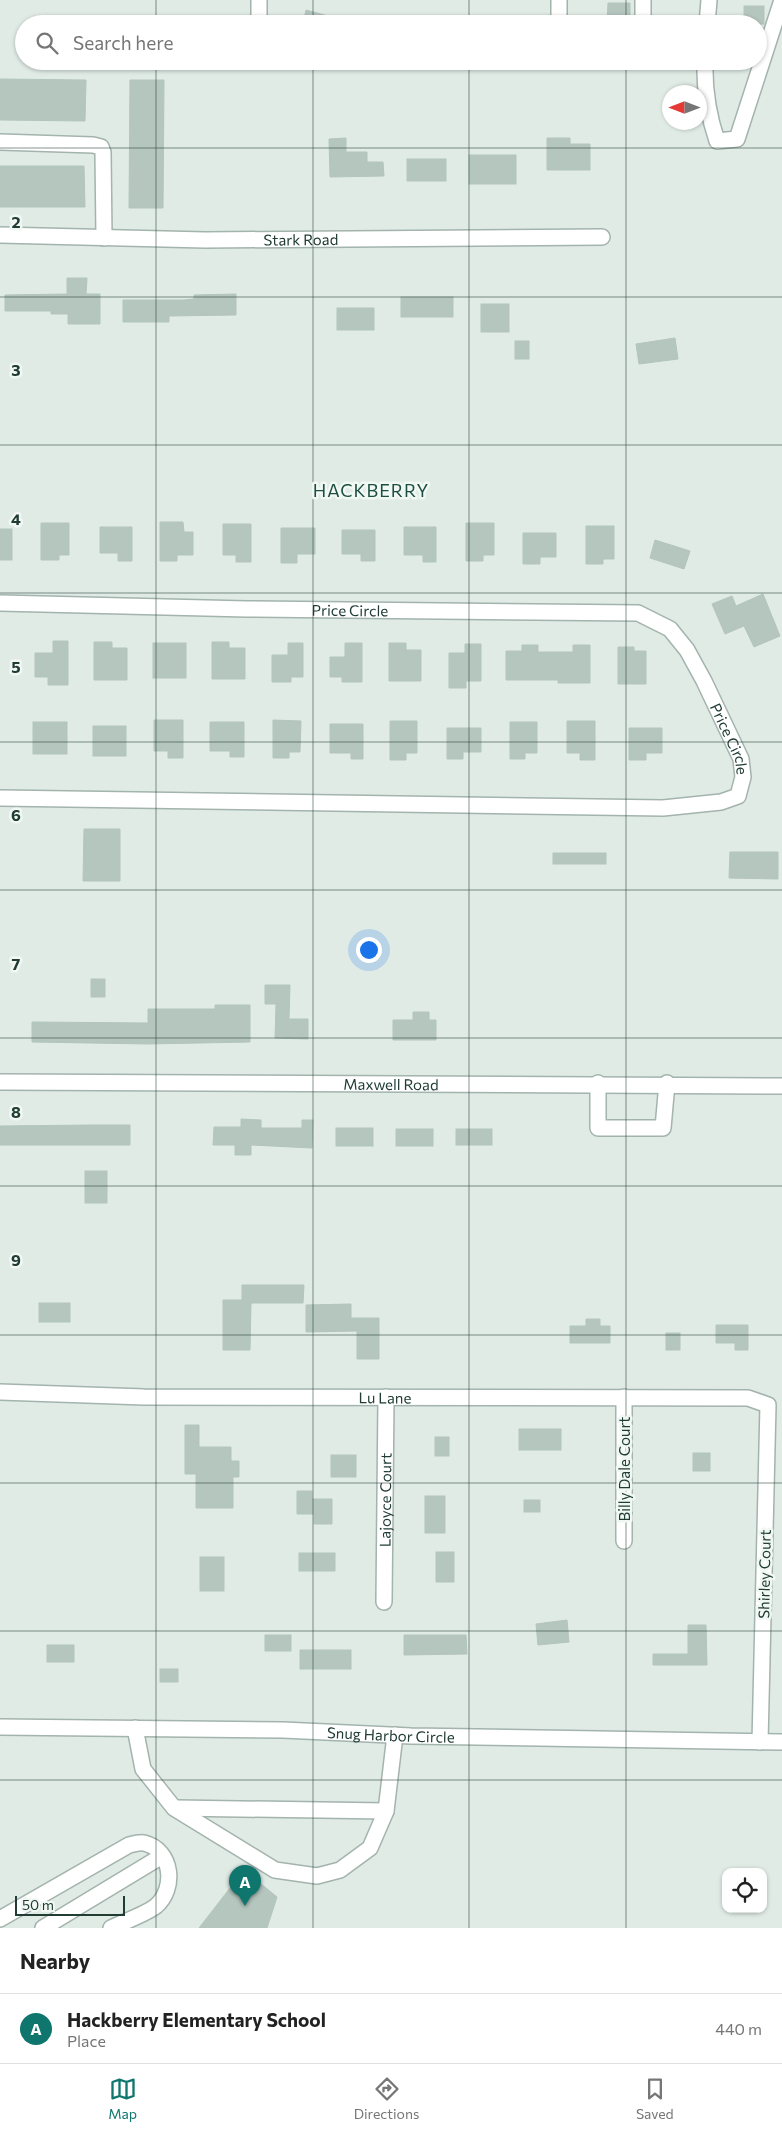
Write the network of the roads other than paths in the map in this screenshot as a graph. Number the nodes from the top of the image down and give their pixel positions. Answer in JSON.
{"nodes":[{"id":1,"x":260,"y":0,"type":"edge"},
{"id":2,"x":559,"y":0,"type":"edge"},
{"id":3,"x":643,"y":0,"type":"edge"},
{"id":4,"x":708,"y":0,"type":"edge"},
{"id":5,"x":782,"y":0,"type":"edge"},
{"id":6,"x":259,"y":15,"type":"edge"},
{"id":7,"x":559,"y":15,"type":"edge"},
{"id":8,"x":643,"y":15,"type":"edge"},
{"id":9,"x":707,"y":15,"type":"edge"},
{"id":10,"x":767,"y":46,"type":"edge"},
{"id":11,"x":705,"y":70,"type":"edge"},
{"id":12,"x":759,"y":70,"type":"edge"},
{"id":13,"x":0,"y":142,"type":"edge"},
{"id":14,"x":0,"y":235,"type":"edge"},
{"id":15,"x":602,"y":237,"type":"dead end"},
{"id":16,"x":104,"y":238,"type":"junction"},
{"id":17,"x":0,"y":603,"type":"edge"},
{"id":18,"x":0,"y":798,"type":"edge"},
{"id":19,"x":0,"y":1082,"type":"edge"},
{"id":20,"x":598,"y":1083,"type":"junction"},
{"id":21,"x":667,"y":1083,"type":"junction"},
{"id":22,"x":782,"y":1086,"type":"edge"},
{"id":23,"x":0,"y":1392,"type":"edge"},
{"id":24,"x":386,"y":1397,"type":"junction"},
{"id":25,"x":624,"y":1397,"type":"junction"},
{"id":26,"x":768,"y":1405,"type":"joint"},
{"id":27,"x":624,"y":1542,"type":"dead end"},
{"id":28,"x":384,"y":1602,"type":"dead end"},
{"id":29,"x":0,"y":1727,"type":"edge"},
{"id":30,"x":135,"y":1728,"type":"junction"},
{"id":31,"x":395,"y":1735,"type":"junction"},
{"id":32,"x":760,"y":1742,"type":"junction"},
{"id":33,"x":782,"y":1742,"type":"edge"},
{"id":34,"x":174,"y":1808,"type":"junction"},
{"id":35,"x":386,"y":1811,"type":"junction"},
{"id":36,"x":162,"y":1856,"type":"junction"},
{"id":37,"x":0,"y":1919,"type":"edge"},
{"id":38,"x":43,"y":1928,"type":"edge"},
{"id":39,"x":111,"y":1928,"type":"edge"}],
"edges":[{"from":1,"to":6,"type":"street"},
{"from":2,"to":7,"type":"street"},
{"from":3,"to":8,"type":"street"},
{"from":4,"to":9,"type":"street"},
{"from":5,"to":10,"type":"street"},
{"from":11,"to":12,"type":"street"},
{"from":13,"to":16,"type":"street"},
{"from":14,"to":16,"type":"street","name":"Stark Road"},
{"from":15,"to":16,"type":"street","name":"Stark Road"},
{"from":17,"to":18,"type":"street","name":"Price Circle"},
{"from":19,"to":20,"type":"street","name":"Maxwell Road"},
{"from":20,"to":21,"type":"street","name":"Maxwell Road"},
{"from":20,"to":21,"type":"street"},
{"from":21,"to":22,"type":"street","name":"Maxwell Road"},
{"from":23,"to":24,"type":"street","name":"Lu Lane"},
{"from":24,"to":25,"type":"street","name":"Lu Lane"},
{"from":24,"to":28,"type":"street","name":"Lajoyce Court"},
{"from":25,"to":26,"type":"street","name":"Lu Lane"},
{"from":25,"to":27,"type":"street","name":"Billy Dale Court"},
{"from":26,"to":32,"type":"street","name":"Shirley Court"},
{"from":29,"to":30,"type":"street","name":"Snug Harbor Circle"},
{"from":30,"to":31,"type":"street","name":"Snug Harbor Circle"},
{"from":30,"to":34,"type":"street"},
{"from":31,"to":32,"type":"street","name":"Snug Harbor Circle"},
{"from":31,"to":35,"type":"street"},
{"from":32,"to":33,"type":"street","name":"Snug Harbor Circle"},
{"from":34,"to":35,"type":"street"},
{"from":34,"to":35,"type":"street"},
{"from":36,"to":37,"type":"street"},
{"from":36,"to":38,"type":"street"},
{"from":36,"to":39,"type":"street"}]}
